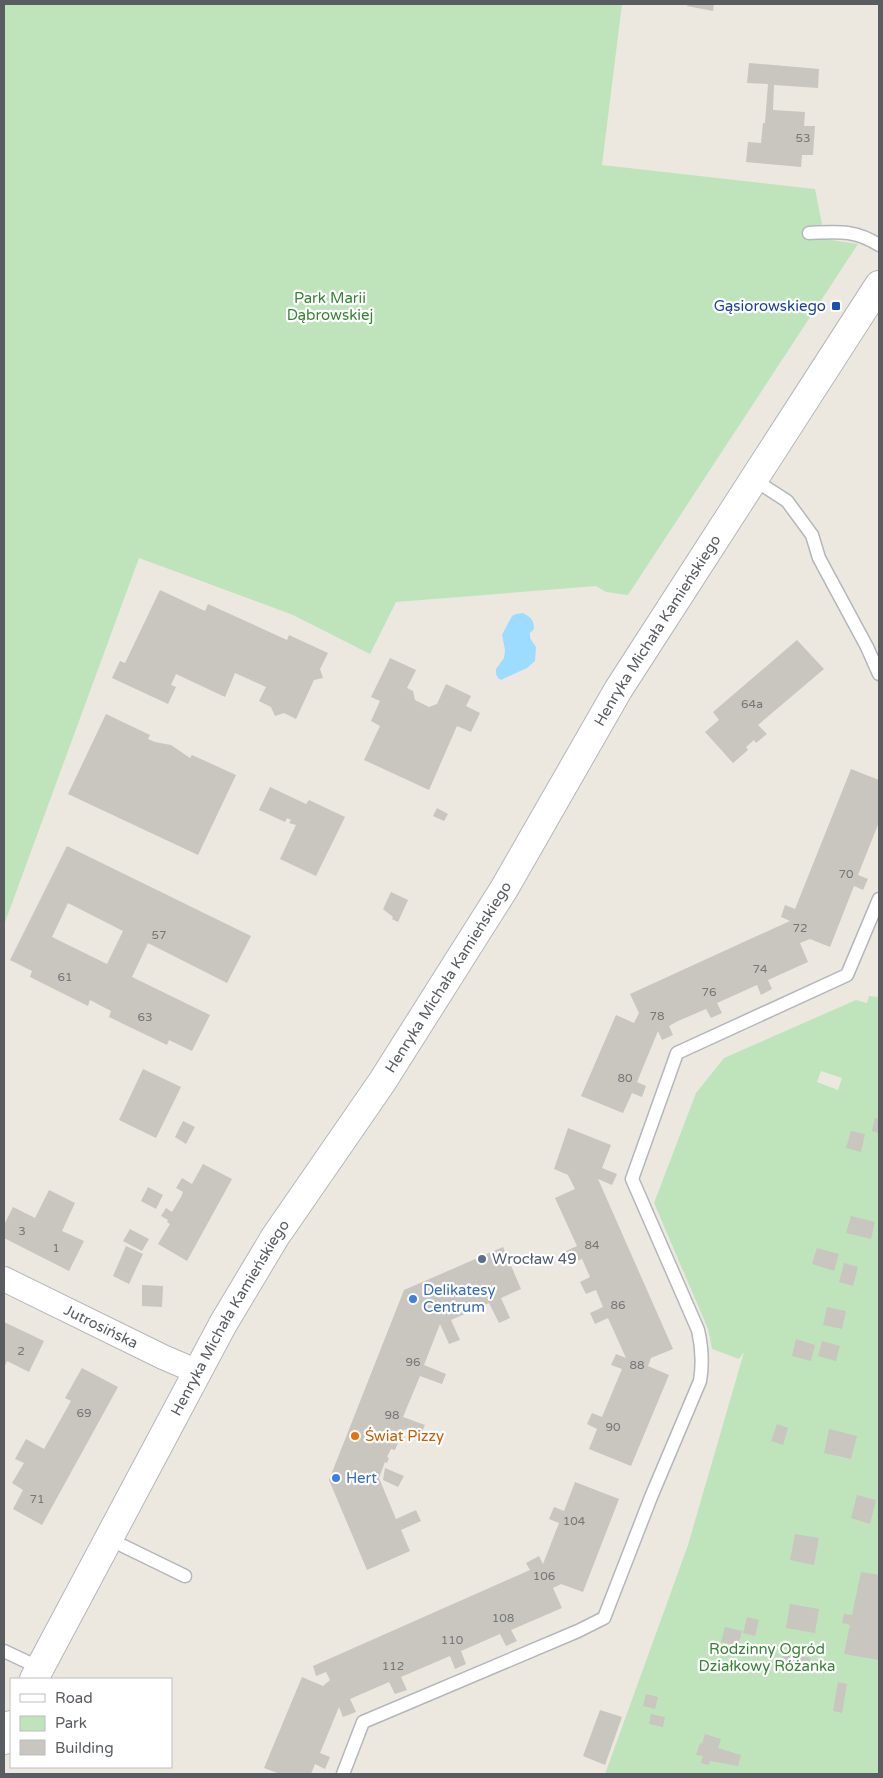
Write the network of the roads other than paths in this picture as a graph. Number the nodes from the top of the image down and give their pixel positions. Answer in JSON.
{"nodes":[{"id":1,"x":809,"y":233,"type":"dead end"},
{"id":2,"x":879,"y":245,"type":"edge"},
{"id":3,"x":879,"y":284,"type":"edge"},
{"id":4,"x":753,"y":479,"type":"junction"},
{"id":5,"x":879,"y":674,"type":"edge"},
{"id":6,"x":879,"y":899,"type":"edge"},
{"id":7,"x":4,"y":1279,"type":"edge"},
{"id":8,"x":198,"y":1372,"type":"junction"},
{"id":9,"x":109,"y":1539,"type":"junction"},
{"id":10,"x":185,"y":1576,"type":"dead end"},
{"id":11,"x":4,"y":1651,"type":"edge"},
{"id":12,"x":37,"y":1674,"type":"edge"},
{"id":13,"x":10,"y":1727,"type":"edge"},
{"id":14,"x":4,"y":1740,"type":"edge"},
{"id":15,"x":344,"y":1774,"type":"edge"}],
"edges":[{"from":1,"to":2,"type":"lane"},
{"from":3,"to":4,"type":"street","name":"Henryka Michała Kamieńskiego"},
{"from":4,"to":5,"type":"lane"},
{"from":4,"to":8,"type":"street","name":"Henryka Michała Kamieńskiego"},
{"from":6,"to":15,"type":"lane"},
{"from":7,"to":8,"type":"street","name":"Jutrosińska"},
{"from":8,"to":9,"type":"street","name":"Henryka Michała Kamieńskiego"},
{"from":9,"to":10,"type":"lane"},
{"from":9,"to":12,"type":"street","name":"Henryka Michała Kamieńskiego"},
{"from":11,"to":12,"type":"lane"},
{"from":13,"to":14,"type":"street"}]}
